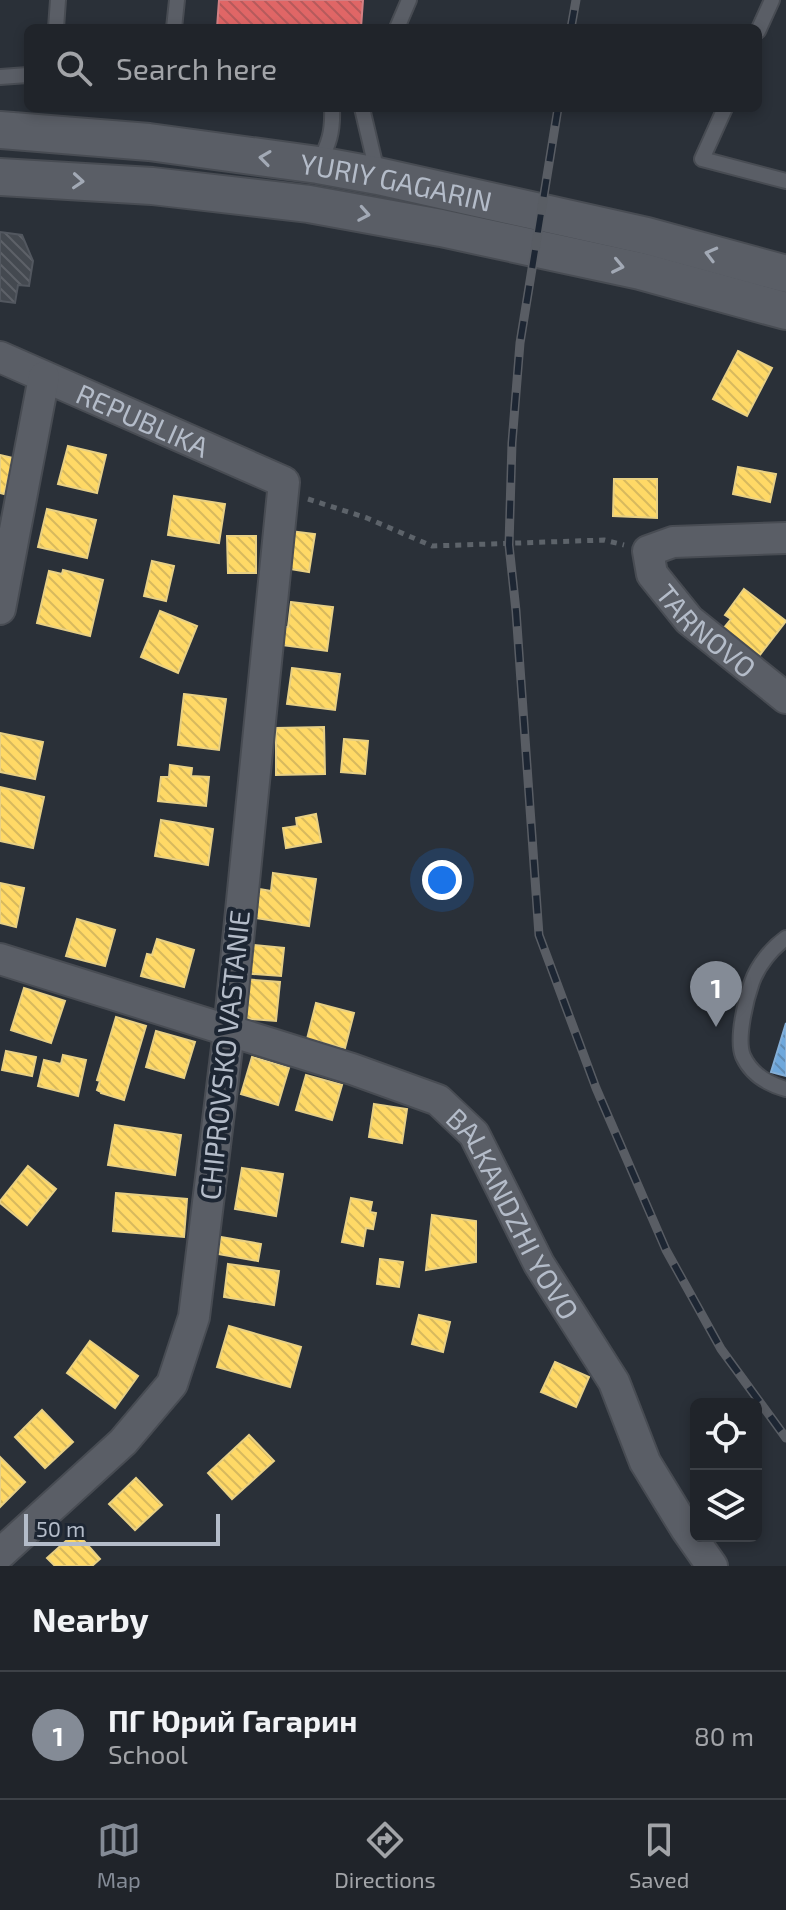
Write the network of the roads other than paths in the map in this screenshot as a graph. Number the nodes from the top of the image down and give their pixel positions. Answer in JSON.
{"nodes":[{"id":1,"x":58,"y":0,"type":"edge"},
{"id":2,"x":177,"y":0,"type":"edge"},
{"id":3,"x":409,"y":0,"type":"edge"},
{"id":4,"x":772,"y":0,"type":"edge"},
{"id":5,"x":56,"y":24,"type":"edge"},
{"id":6,"x":174,"y":24,"type":"edge"},
{"id":7,"x":399,"y":24,"type":"edge"},
{"id":8,"x":761,"y":24,"type":"edge"},
{"id":9,"x":24,"y":75,"type":"edge"},
{"id":10,"x":0,"y":77,"type":"edge"},
{"id":11,"x":332,"y":112,"type":"edge"},
{"id":12,"x":363,"y":112,"type":"edge"},
{"id":13,"x":723,"y":112,"type":"edge"},
{"id":14,"x":0,"y":130,"type":"edge"},
{"id":15,"x":318,"y":165,"type":"junction"},
{"id":16,"x":378,"y":176,"type":"junction"},
{"id":17,"x":0,"y":177,"type":"edge"},
{"id":18,"x":786,"y":181,"type":"edge"},
{"id":19,"x":786,"y":274,"type":"edge"},
{"id":20,"x":786,"y":311,"type":"edge"},
{"id":21,"x":0,"y":357,"type":"edge"},
{"id":22,"x":44,"y":377,"type":"junction"},
{"id":23,"x":284,"y":482,"type":"joint"},
{"id":24,"x":786,"y":538,"type":"edge"},
{"id":25,"x":0,"y":609,"type":"edge"},
{"id":26,"x":786,"y":698,"type":"edge"},
{"id":27,"x":786,"y":938,"type":"edge"},
{"id":28,"x":0,"y":959,"type":"edge"},
{"id":29,"x":229,"y":1031,"type":"junction"},
{"id":30,"x":786,"y":1089,"type":"edge"},
{"id":31,"x":0,"y":1554,"type":"edge"},
{"id":32,"x":712,"y":1566,"type":"edge"}],
"edges":[{"from":1,"to":5,"type":"lane"},
{"from":2,"to":6,"type":"lane"},
{"from":3,"to":7,"type":"lane"},
{"from":4,"to":8,"type":"lane"},
{"from":9,"to":10,"type":"lane"},
{"from":11,"to":15,"type":"lane"},
{"from":12,"to":16,"type":"lane"},
{"from":13,"to":18,"type":"lane"},
{"from":15,"to":14,"type":"street","name":"YURIY GAGARIN","one_way":true},
{"from":15,"to":16,"type":"street","name":"YURIY GAGARIN"},
{"from":19,"to":16,"type":"street","name":"YURIY GAGARIN","one_way":true},
{"from":17,"to":20,"type":"street","name":"YURIY GAGARIN","one_way":true},
{"from":21,"to":22,"type":"street","name":"REPUBLIKA"},
{"from":22,"to":23,"type":"street","name":"REPUBLIKA"},
{"from":22,"to":25,"type":"street"},
{"from":23,"to":29,"type":"street","name":"CHIPROVSKO VASTANIE"},
{"from":24,"to":26,"type":"street","name":"TARNOVO"},
{"from":27,"to":30,"type":"lane"},
{"from":28,"to":29,"type":"street","name":"BALKANDZHI YOVO"},
{"from":29,"to":31,"type":"street","name":"CHIPROVSKO VASTANIE"},
{"from":29,"to":32,"type":"street","name":"BALKANDZHI YOVO"}]}
